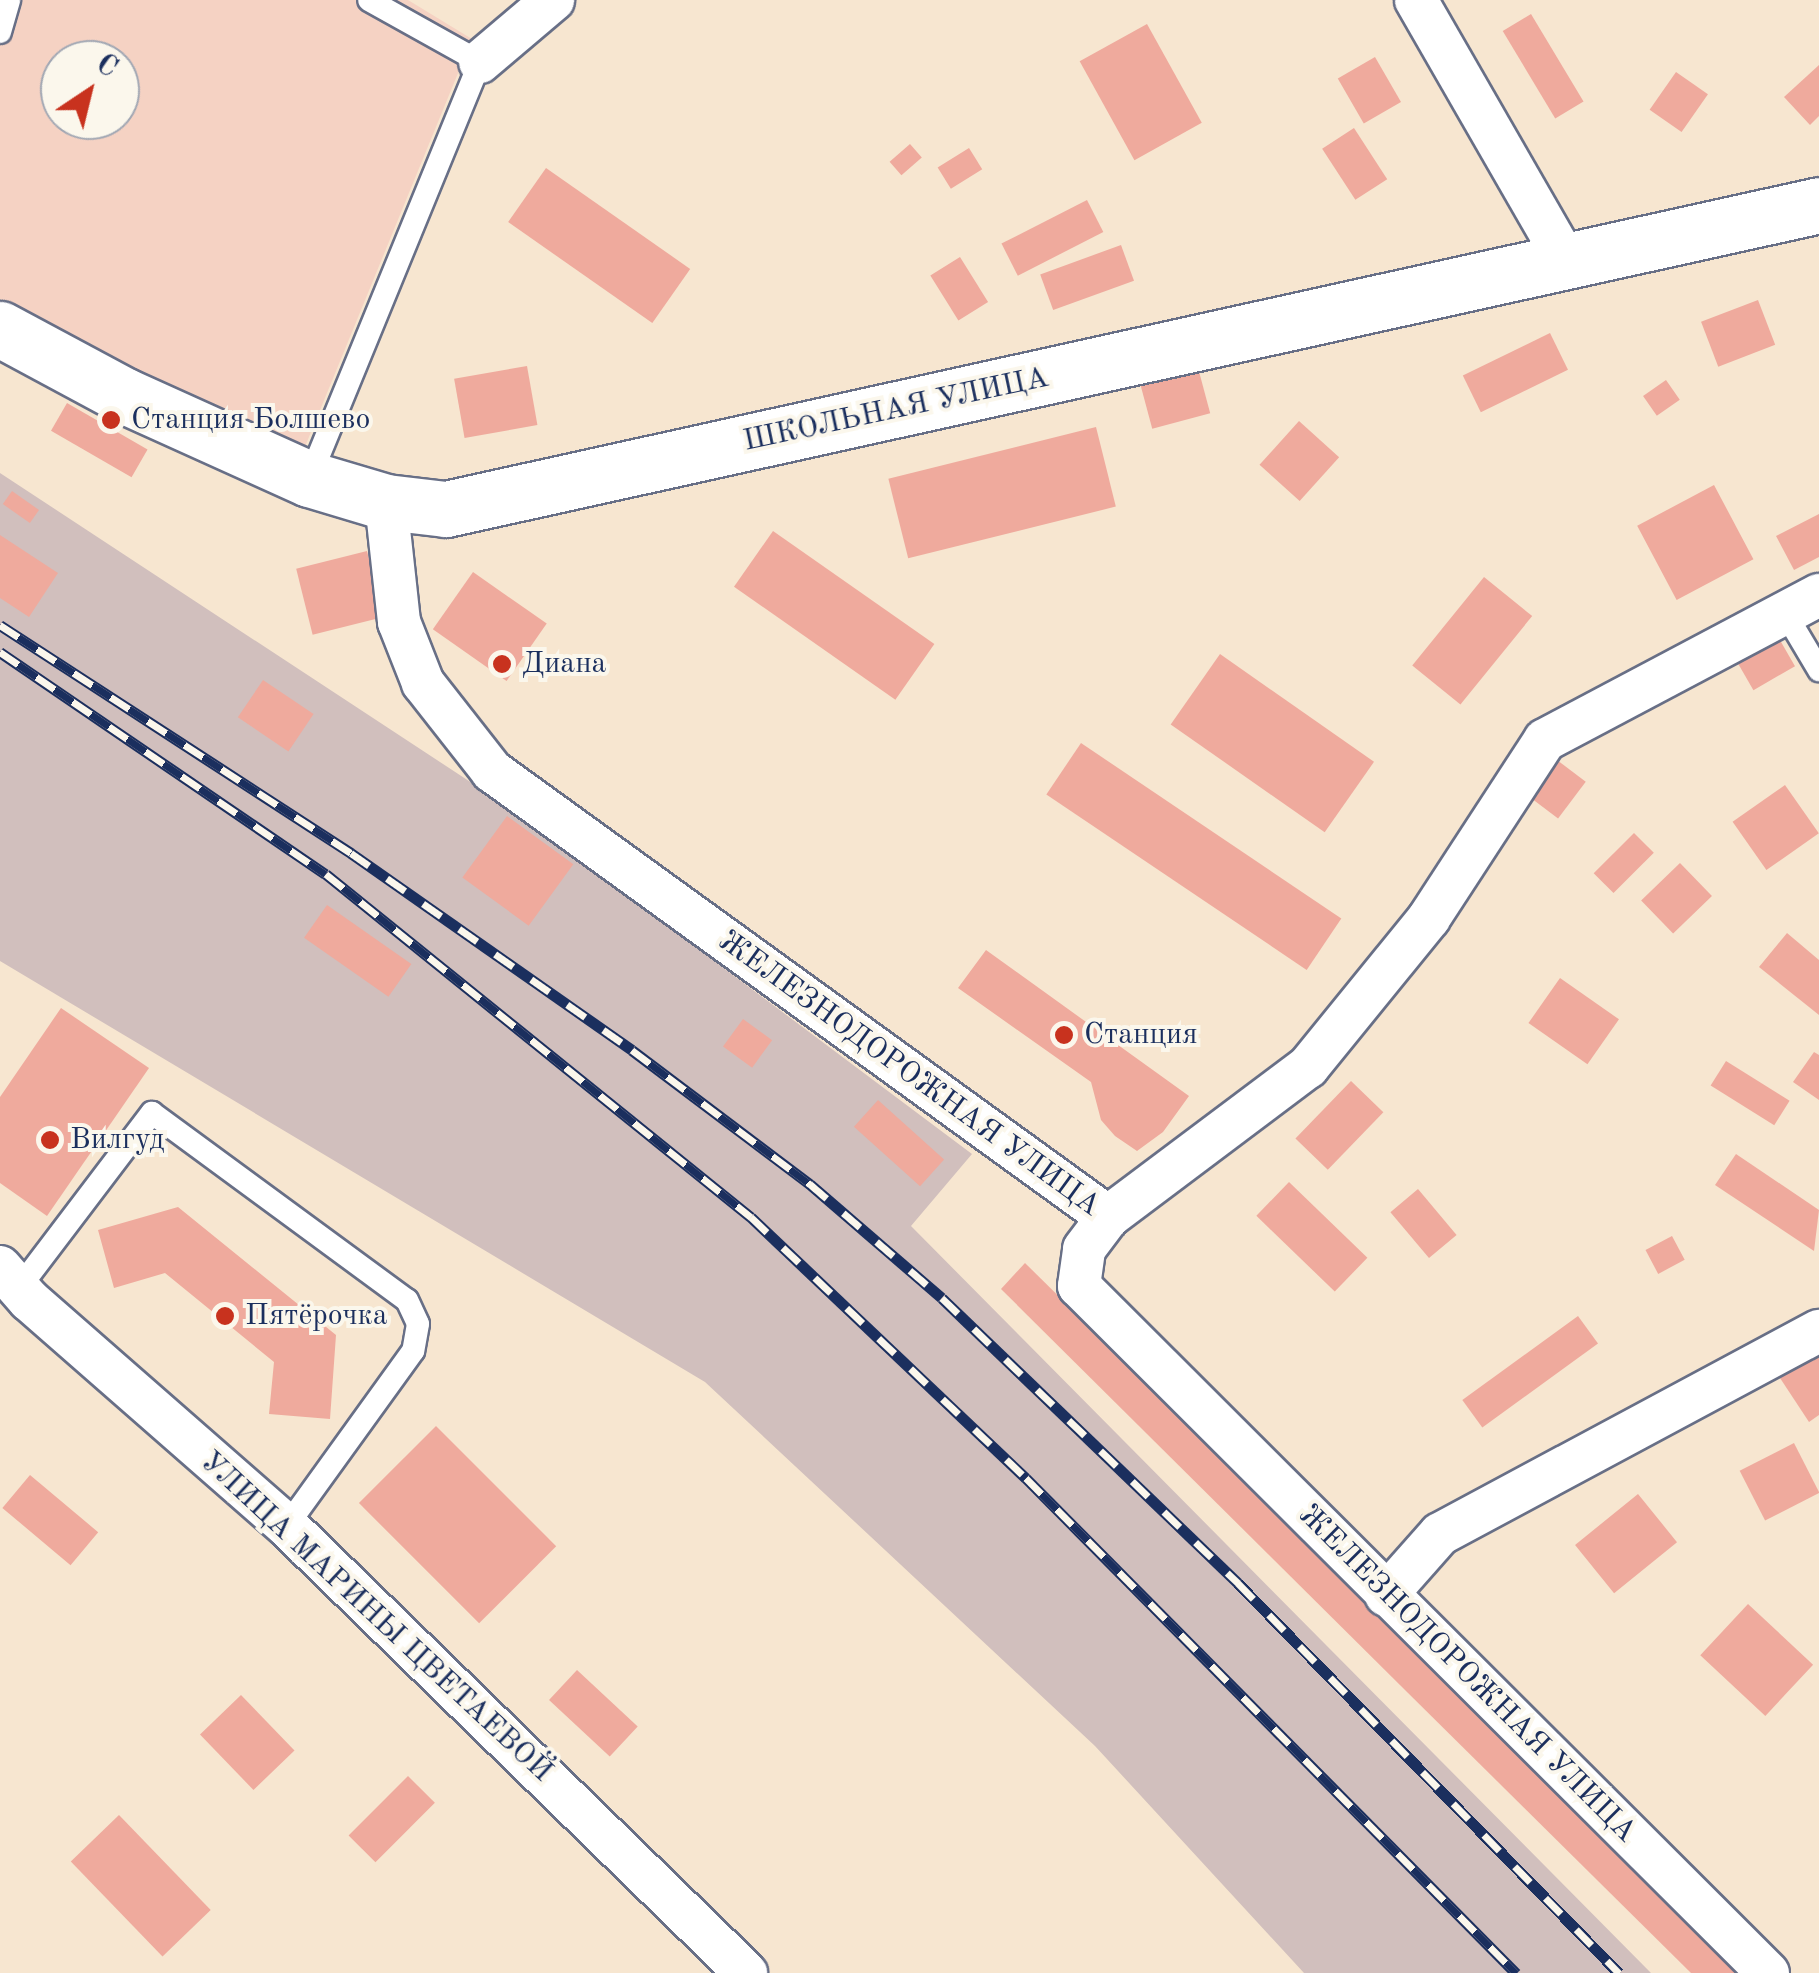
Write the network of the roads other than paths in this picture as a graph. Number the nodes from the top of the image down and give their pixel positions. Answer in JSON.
{"nodes":[{"id":1,"x":9,"y":0,"type":"edge"},
{"id":2,"x":369,"y":0,"type":"edge"},
{"id":3,"x":553,"y":0,"type":"edge"},
{"id":4,"x":1416,"y":0,"type":"edge"},
{"id":5,"x":0,"y":32,"type":"edge"},
{"id":6,"x":480,"y":62,"type":"junction"},
{"id":7,"x":1819,"y":205,"type":"edge"},
{"id":8,"x":1568,"y":264,"type":"junction"},
{"id":9,"x":0,"y":329,"type":"edge"},
{"id":10,"x":309,"y":478,"type":"junction"},
{"id":11,"x":386,"y":502,"type":"junction"},
{"id":12,"x":1801,"y":603,"type":"edge"},
{"id":13,"x":1819,"y":670,"type":"edge"},
{"id":14,"x":1108,"y":1217,"type":"junction"},
{"id":15,"x":9,"y":1278,"type":"edge"},
{"id":16,"x":1819,"y":1331,"type":"edge"},
{"id":17,"x":287,"y":1526,"type":"junction"},
{"id":18,"x":1386,"y":1594,"type":"junction"},
{"id":19,"x":746,"y":1973,"type":"edge"},
{"id":20,"x":1768,"y":1973,"type":"edge"}],
"edges":[{"from":1,"to":5,"type":"lane"},
{"from":2,"to":6,"type":"lane"},
{"from":3,"to":6,"type":"street"},
{"from":4,"to":8,"type":"street"},
{"from":6,"to":10,"type":"lane"},
{"from":7,"to":8,"type":"street","name":"ШКОЛЬНАЯ УЛИЦА"},
{"from":8,"to":11,"type":"street","name":"ШКОЛЬНАЯ УЛИЦА"},
{"from":9,"to":10,"type":"street","name":"ШКОЛЬНАЯ УЛИЦА"},
{"from":10,"to":11,"type":"street","name":"ШКОЛЬНАЯ УЛИЦА"},
{"from":11,"to":14,"type":"street","name":"ЖЕЛЕЗНОДОРОЖНАЯ УЛИЦА"},
{"from":12,"to":13,"type":"lane"},
{"from":12,"to":14,"type":"street"},
{"from":14,"to":18,"type":"street","name":"ЖЕЛЕЗНОДОРОЖНАЯ УЛИЦА"},
{"from":15,"to":17,"type":"street","name":"УЛИЦА МАРИНЫ ЦВЕТАЕВОЙ"},
{"from":15,"to":17,"type":"lane"},
{"from":16,"to":18,"type":"street"},
{"from":17,"to":19,"type":"street","name":"УЛИЦА МАРИНЫ ЦВЕТАЕВОЙ"},
{"from":18,"to":20,"type":"street","name":"ЖЕЛЕЗНОДОРОЖНАЯ УЛИЦА"}]}
